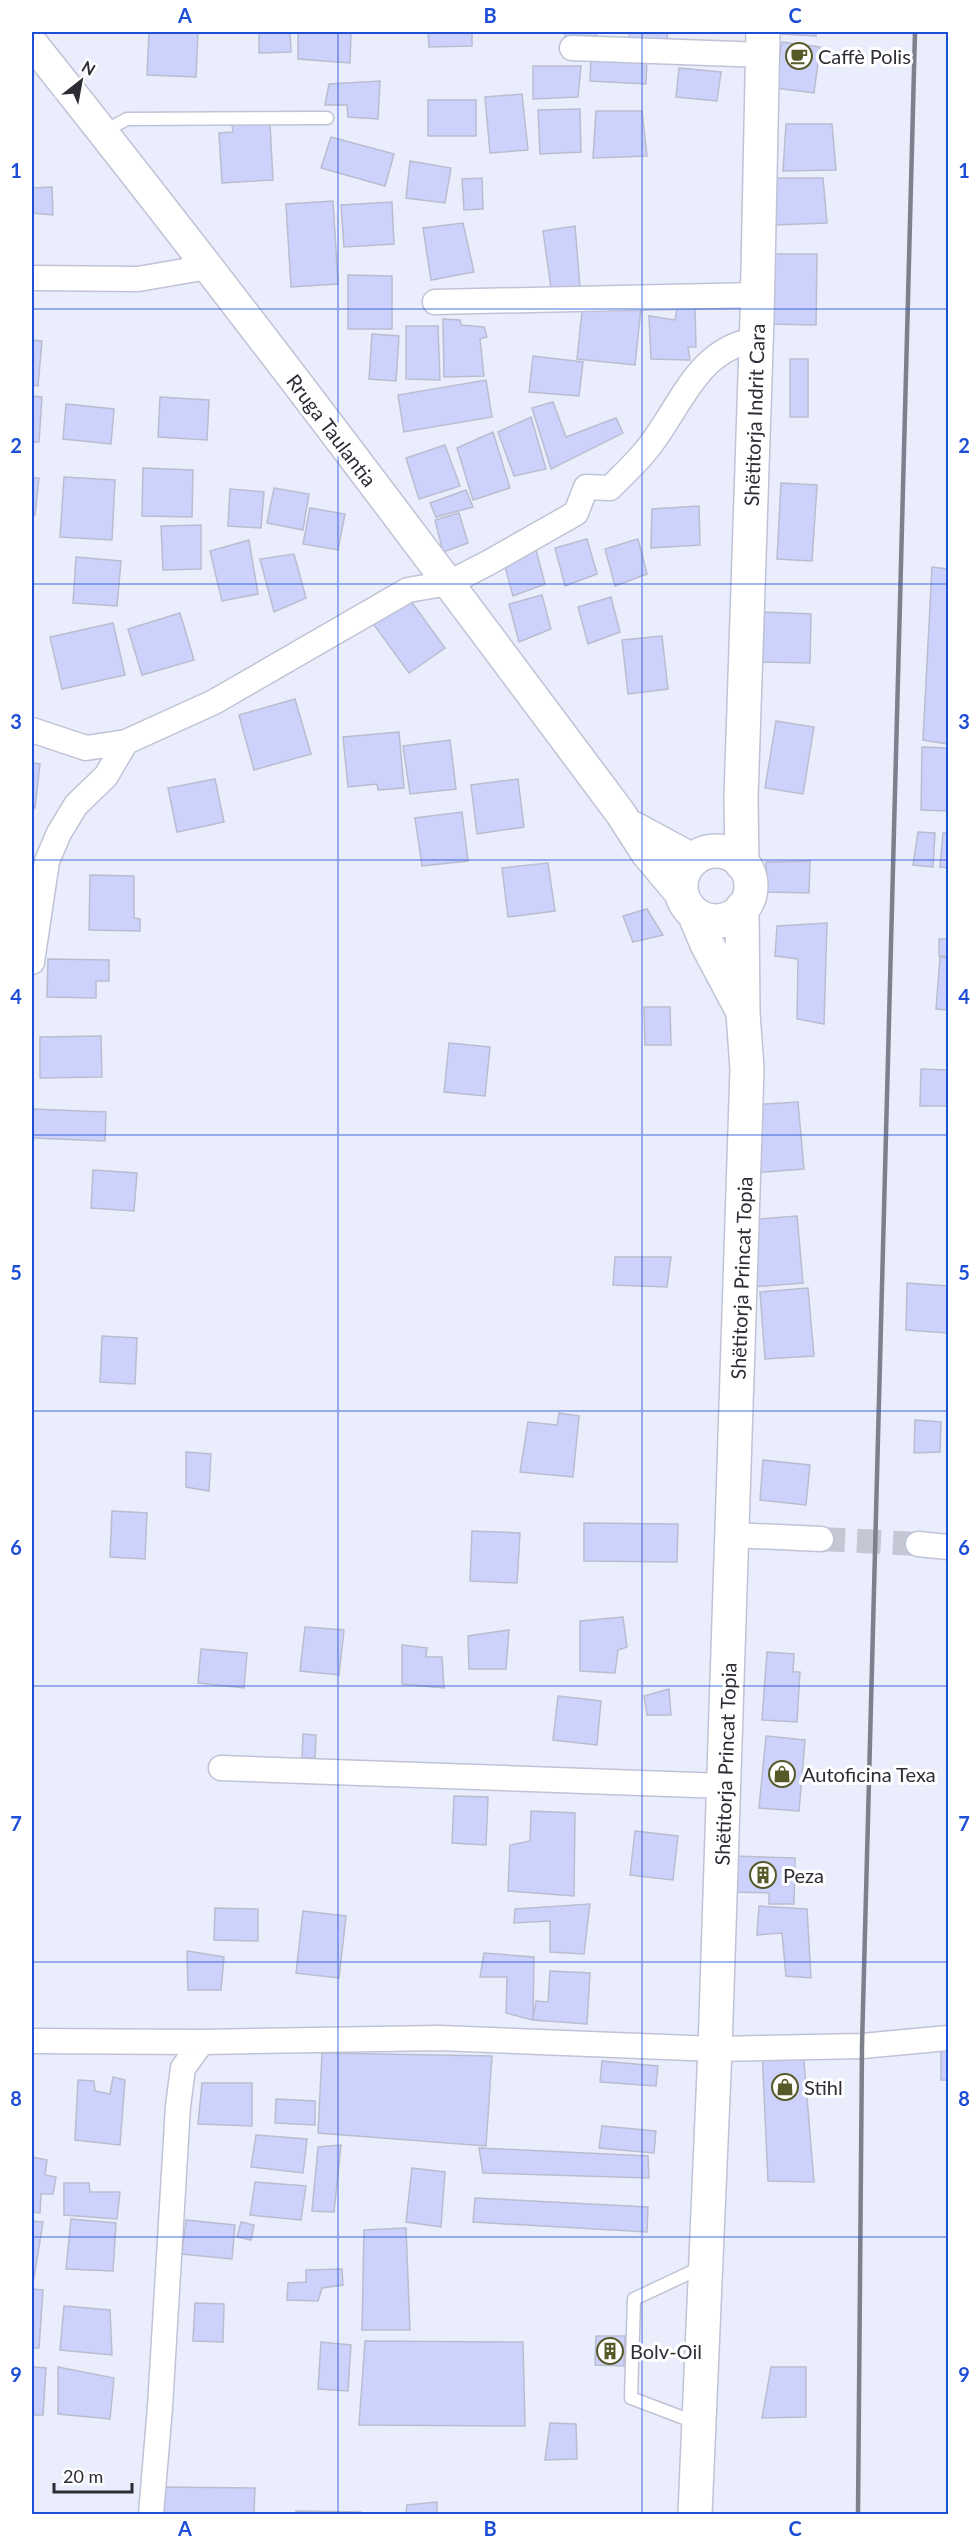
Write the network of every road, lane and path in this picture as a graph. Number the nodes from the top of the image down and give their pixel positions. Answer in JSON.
{"nodes":[{"id":1,"x":763,"y":43,"type":"edge"},
{"id":2,"x":32,"y":44,"type":"edge"},
{"id":3,"x":572,"y":48,"type":"dead end"},
{"id":4,"x":327,"y":118,"type":"dead end"},
{"id":5,"x":102,"y":132,"type":"junction"},
{"id":6,"x":208,"y":267,"type":"junction"},
{"id":7,"x":32,"y":278,"type":"edge"},
{"id":8,"x":757,"y":296,"type":"junction"},
{"id":9,"x":435,"y":302,"type":"dead end"},
{"id":10,"x":756,"y":340,"type":"junction"},
{"id":11,"x":449,"y":583,"type":"junction"},
{"id":12,"x":32,"y":730,"type":"edge"},
{"id":13,"x":126,"y":742,"type":"junction"},
{"id":14,"x":741,"y":798,"type":"junction"},
{"id":15,"x":626,"y":822,"type":"junction"},
{"id":16,"x":699,"y":856,"type":"junction"},
{"id":17,"x":742,"y":864,"type":"junction"},
{"id":18,"x":688,"y":905,"type":"junction"},
{"id":19,"x":742,"y":908,"type":"junction"},
{"id":20,"x":32,"y":962,"type":"edge"},
{"id":21,"x":743,"y":1013,"type":"junction"},
{"id":22,"x":732,"y":1535,"type":"junction"},
{"id":23,"x":821,"y":1539,"type":"tunnel mouth"},
{"id":24,"x":918,"y":1544,"type":"tunnel mouth"},
{"id":25,"x":948,"y":1547,"type":"edge"},
{"id":26,"x":221,"y":1768,"type":"dead end"},
{"id":27,"x":724,"y":1786,"type":"junction"},
{"id":28,"x":948,"y":2038,"type":"edge"},
{"id":29,"x":32,"y":2041,"type":"edge"},
{"id":30,"x":202,"y":2042,"type":"junction"},
{"id":31,"x":715,"y":2049,"type":"junction"},
{"id":32,"x":705,"y":2265,"type":"junction"},
{"id":33,"x":699,"y":2424,"type":"junction"},
{"id":34,"x":151,"y":2514,"type":"edge"},
{"id":35,"x":695,"y":2514,"type":"edge"}],
"edges":[{"from":1,"to":3,"type":"street"},
{"from":1,"to":8,"type":"main road","name":"Shëtitorja Indrit Cara"},
{"from":2,"to":5,"type":"street","name":"Rruga Taulantia"},
{"from":4,"to":5,"type":"lane"},
{"from":5,"to":6,"type":"street","name":"Rruga Taulantia"},
{"from":6,"to":7,"type":"street"},
{"from":6,"to":11,"type":"street","name":"Rruga Taulantia"},
{"from":8,"to":9,"type":"street"},
{"from":8,"to":10,"type":"main road","name":"Shëtitorja Indrit Cara"},
{"from":10,"to":11,"type":"street"},
{"from":10,"to":14,"type":"main road","name":"Shëtitorja Indrit Cara"},
{"from":11,"to":13,"type":"street"},
{"from":11,"to":15,"type":"street","name":"Rruga Taulantia"},
{"from":12,"to":13,"type":"street"},
{"from":13,"to":20,"type":"street"},
{"from":14,"to":16,"type":"main road"},
{"from":14,"to":17,"type":"main road","name":"Shëtitorja Indrit Cara"},
{"from":15,"to":16,"type":"street","name":"Rruga Taulantia"},
{"from":15,"to":18,"type":"street","name":"Rruga Taulantia"},
{"from":16,"to":17,"type":"main road"},
{"from":16,"to":18,"type":"main road"},
{"from":17,"to":19,"type":"main road"},
{"from":18,"to":19,"type":"main road"},
{"from":18,"to":21,"type":"main road","name":"Shëtitorja Princat Topia"},
{"from":19,"to":21,"type":"main road","name":"Shëtitorja Princat Topia"},
{"from":21,"to":22,"type":"main road","name":"Shëtitorja Princat Topia"},
{"from":22,"to":23,"type":"street"},
{"from":22,"to":27,"type":"main road","name":"Shëtitorja Princat Topia"},
{"from":24,"to":25,"type":"street"},
{"from":26,"to":27,"type":"street"},
{"from":27,"to":31,"type":"main road","name":"Shëtitorja Princat Topia"},
{"from":28,"to":31,"type":"street"},
{"from":29,"to":30,"type":"street"},
{"from":30,"to":31,"type":"street"},
{"from":30,"to":34,"type":"street"},
{"from":31,"to":32,"type":"main road","name":"Shëtitorja Princat Topia"},
{"from":32,"to":33,"type":"main road","name":"Shëtitorja Princat Topia"},
{"from":32,"to":33,"type":"lane"},
{"from":33,"to":35,"type":"main road","name":"Shëtitorja Princat Topia"}]}
